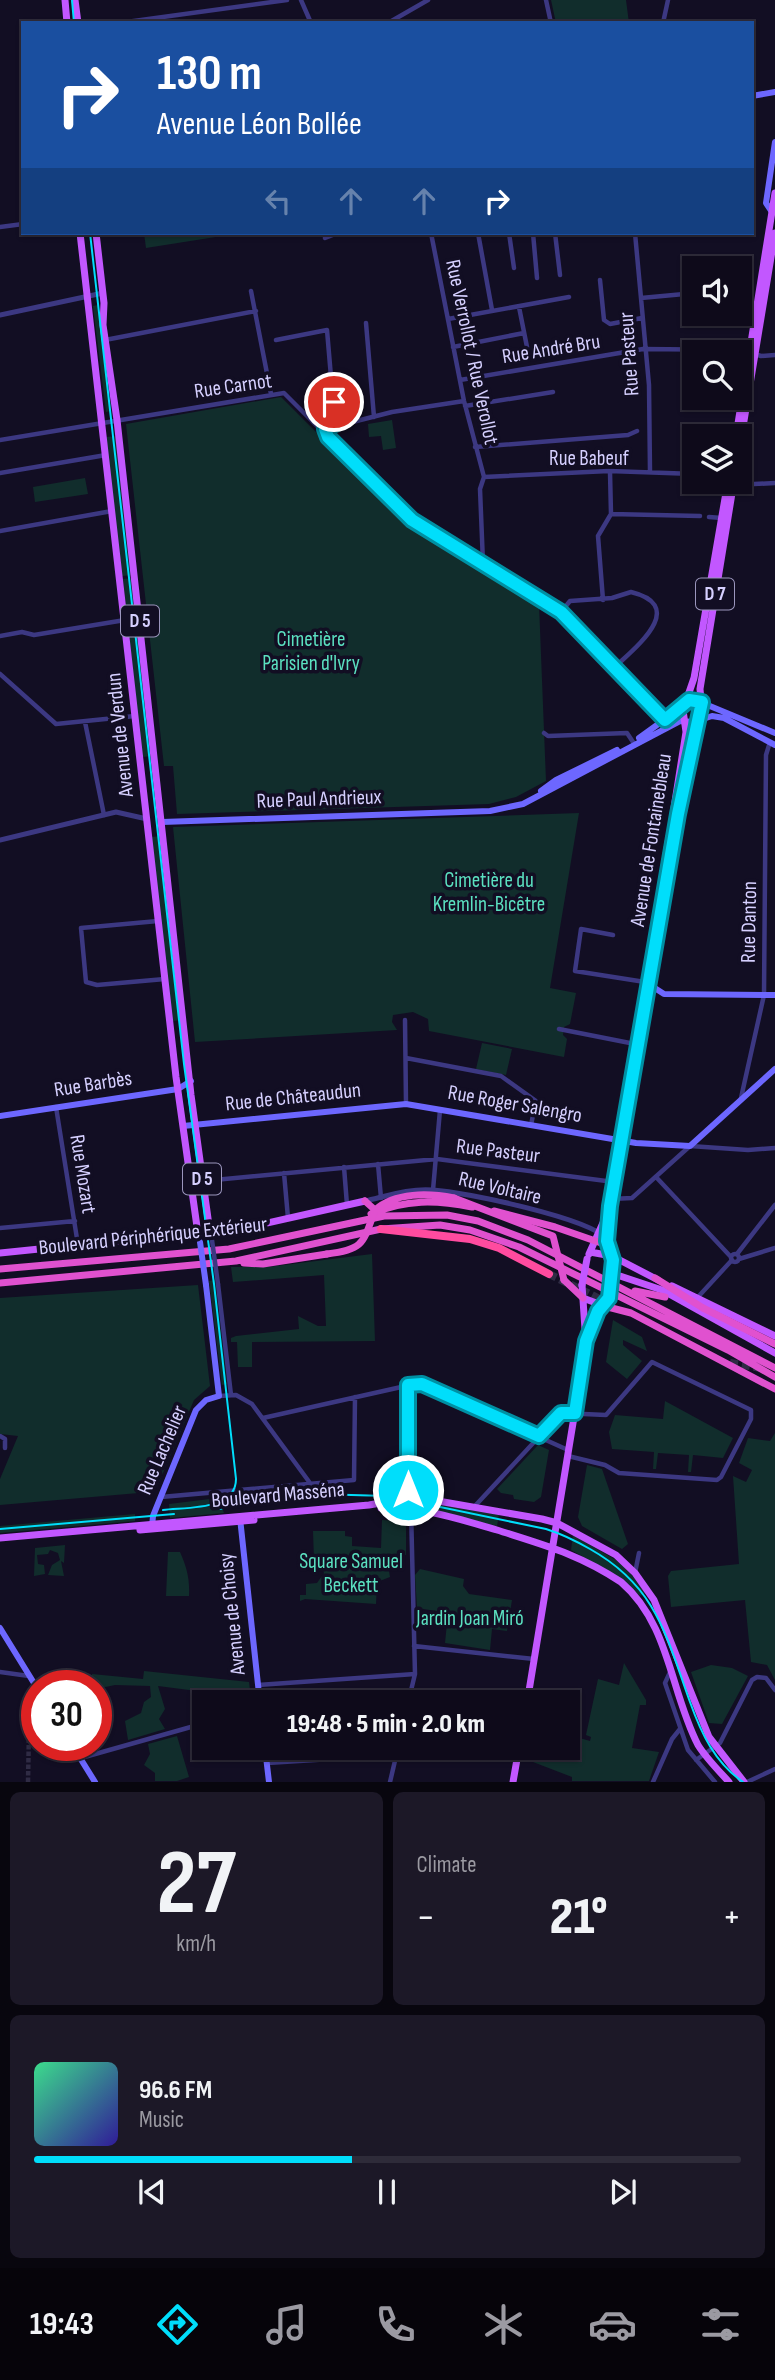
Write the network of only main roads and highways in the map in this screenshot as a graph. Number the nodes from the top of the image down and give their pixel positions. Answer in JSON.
{"nodes":[{"id":1,"x":65,"y":0,"type":"edge"},
{"id":2,"x":75,"y":0,"type":"edge"},
{"id":3,"x":67,"y":21,"type":"edge"},
{"id":4,"x":78,"y":21,"type":"edge"},
{"id":5,"x":775,"y":92,"type":"edge"},
{"id":6,"x":754,"y":96,"type":"edge"},
{"id":7,"x":775,"y":142,"type":"edge"},
{"id":8,"x":775,"y":192,"type":"edge"},
{"id":9,"x":774,"y":212,"type":"edge"},
{"id":10,"x":775,"y":233,"type":"edge"},
{"id":11,"x":80,"y":235,"type":"edge"},
{"id":12,"x":96,"y":235,"type":"edge"},
{"id":13,"x":753,"y":353,"type":"junction"},
{"id":14,"x":738,"y":424,"type":"edge"},
{"id":15,"x":743,"y":424,"type":"edge"},
{"id":16,"x":728,"y":494,"type":"edge"},
{"id":17,"x":729,"y":494,"type":"edge"},
{"id":18,"x":702,"y":702,"type":"junction"},
{"id":19,"x":684,"y":704,"type":"junction"},
{"id":20,"x":699,"y":720,"type":"junction"},
{"id":21,"x":684,"y":721,"type":"junction"},
{"id":22,"x":669,"y":722,"type":"junction"},
{"id":23,"x":775,"y":733,"type":"edge"},
{"id":24,"x":774,"y":742,"type":"edge"},
{"id":25,"x":147,"y":819,"type":"junction"},
{"id":26,"x":162,"y":822,"type":"junction"},
{"id":27,"x":647,"y":984,"type":"junction"},
{"id":28,"x":775,"y":995,"type":"edge"},
{"id":29,"x":775,"y":1069,"type":"edge"},
{"id":30,"x":191,"y":1082,"type":"junction"},
{"id":31,"x":178,"y":1089,"type":"junction"},
{"id":32,"x":406,"y":1104,"type":"joint"},
{"id":33,"x":0,"y":1116,"type":"edge"},
{"id":34,"x":195,"y":1125,"type":"junction"},
{"id":35,"x":183,"y":1126,"type":"junction"},
{"id":36,"x":621,"y":1140,"type":"junction"},
{"id":37,"x":365,"y":1202,"type":"joint"},
{"id":38,"x":611,"y":1203,"type":"junction"},
{"id":39,"x":375,"y":1210,"type":"junction"},
{"id":40,"x":358,"y":1221,"type":"junction"},
{"id":41,"x":381,"y":1229,"type":"junction"},
{"id":42,"x":205,"y":1236,"type":"junction"},
{"id":43,"x":594,"y":1241,"type":"junction"},
{"id":44,"x":607,"y":1242,"type":"junction"},
{"id":45,"x":0,"y":1253,"type":"edge"},
{"id":46,"x":589,"y":1256,"type":"junction"},
{"id":47,"x":612,"y":1256,"type":"junction"},
{"id":48,"x":236,"y":1261,"type":"junction"},
{"id":49,"x":0,"y":1269,"type":"edge"},
{"id":50,"x":549,"y":1274,"type":"tunnel mouth"},
{"id":51,"x":619,"y":1275,"type":"junction"},
{"id":52,"x":655,"y":1278,"type":"junction"},
{"id":53,"x":0,"y":1283,"type":"edge"},
{"id":54,"x":624,"y":1288,"type":"junction"},
{"id":55,"x":665,"y":1297,"type":"dead end"},
{"id":56,"x":583,"y":1298,"type":"junction"},
{"id":57,"x":604,"y":1306,"type":"junction"},
{"id":58,"x":775,"y":1336,"type":"edge"},
{"id":59,"x":586,"y":1341,"type":"junction"},
{"id":60,"x":775,"y":1344,"type":"edge"},
{"id":61,"x":775,"y":1353,"type":"edge"},
{"id":62,"x":775,"y":1368,"type":"edge"},
{"id":63,"x":775,"y":1377,"type":"edge"},
{"id":64,"x":775,"y":1389,"type":"edge"},
{"id":65,"x":240,"y":1519,"type":"junction"},
{"id":66,"x":557,"y":1522,"type":"junction"},
{"id":67,"x":152,"y":1526,"type":"junction"},
{"id":68,"x":0,"y":1538,"type":"edge"},
{"id":69,"x":0,"y":1544,"type":"edge"},
{"id":70,"x":553,"y":1546,"type":"junction"},
{"id":71,"x":0,"y":1628,"type":"edge"},
{"id":72,"x":25,"y":1670,"type":"edge"},
{"id":73,"x":259,"y":1690,"type":"edge"},
{"id":74,"x":529,"y":1690,"type":"edge"},
{"id":75,"x":267,"y":1760,"type":"edge"},
{"id":76,"x":517,"y":1760,"type":"edge"},
{"id":77,"x":82,"y":1761,"type":"edge"},
{"id":78,"x":95,"y":1782,"type":"edge"},
{"id":79,"x":269,"y":1782,"type":"edge"},
{"id":80,"x":513,"y":1782,"type":"edge"},
{"id":81,"x":730,"y":1782,"type":"edge"},
{"id":82,"x":746,"y":1782,"type":"edge"}],
"edges":[{"from":1,"to":3,"type":"main road"},
{"from":2,"to":4,"type":"main road"},
{"from":5,"to":6,"type":"main road"},
{"from":7,"to":9,"type":"main road"},
{"from":8,"to":9,"type":"main road"},
{"from":9,"to":13,"type":"main road"},
{"from":10,"to":13,"type":"main road"},
{"from":11,"to":25,"type":"main road","name":"Avenue de Verdun","number":"D 5"},
{"from":12,"to":26,"type":"main road","name":"Avenue de Verdun","number":"D 5"},
{"from":13,"to":14,"type":"main road"},
{"from":13,"to":15,"type":"main road"},
{"from":16,"to":19,"type":"main road","name":"Avenue de Fontainebleau","number":"D 7"},
{"from":17,"to":18,"type":"main road","name":"Avenue de Fontainebleau","number":"D 7"},
{"from":18,"to":19,"type":"main road"},
{"from":18,"to":20,"type":"main road","name":"Avenue de Fontainebleau","number":"D 7"},
{"from":18,"to":23,"type":"main road"},
{"from":19,"to":21,"type":"main road","name":"Avenue de Fontainebleau","number":"D 7"},
{"from":19,"to":22,"type":"main road"},
{"from":20,"to":21,"type":"main road"},
{"from":20,"to":24,"type":"main road"},
{"from":20,"to":27,"type":"main road","name":"Avenue de Fontainebleau","number":"D 7"},
{"from":21,"to":22,"type":"main road"},
{"from":21,"to":27,"type":"main road","name":"Avenue de Fontainebleau","number":"D 7"},
{"from":22,"to":26,"type":"main road","name":"Rue Paul Andrieux"},
{"from":25,"to":26,"type":"main road"},
{"from":25,"to":31,"type":"main road","name":"Avenue de Verdun","number":"D 5"},
{"from":26,"to":30,"type":"main road","name":"Avenue de Verdun","number":"D 5"},
{"from":27,"to":28,"type":"main road"},
{"from":27,"to":36,"type":"main road","name":"Avenue de Fontainebleau","number":"D 7"},
{"from":27,"to":36,"type":"main road","name":"Avenue de Fontainebleau","number":"D 7"},
{"from":29,"to":36,"type":"main road","name":"Rue Roger Salengro"},
{"from":30,"to":31,"type":"main road","name":"Rue Barbès"},
{"from":30,"to":34,"type":"main road","name":"Avenue de Verdun","number":"D 5"},
{"from":31,"to":33,"type":"main road","name":"Rue Barbès"},
{"from":31,"to":35,"type":"main road","name":"Avenue de Verdun","number":"D 5"},
{"from":32,"to":34,"type":"main road","name":"Rue de Châteaudun"},
{"from":32,"to":36,"type":"main road","name":"Rue Roger Salengro"},
{"from":34,"to":35,"type":"main road","name":"Rue de Châteaudun"},
{"from":34,"to":42,"type":"main road","name":"Avenue de Verdun","number":"D 5"},
{"from":35,"to":42,"type":"main road","name":"Avenue de Verdun","number":"D 5"},
{"from":36,"to":38,"type":"main road","name":"Avenue de Fontainebleau","number":"D 7"},
{"from":37,"to":39,"type":"highway"},
{"from":37,"to":42,"type":"main road"},
{"from":38,"to":43,"type":"main road","name":"Avenue de Fontainebleau","number":"D 7"},
{"from":38,"to":44,"type":"main road","name":"Avenue de Fontainebleau","number":"D 7"},
{"from":39,"to":48,"type":"highway","bridge":true},
{"from":39,"to":56,"type":"highway","bridge":true},
{"from":40,"to":43,"type":"highway"},
{"from":40,"to":49,"type":"highway","name":"Boulevard Périphérique Extérieur"},
{"from":40,"to":54,"type":"highway","name":"Boulevard Périphérique Extérieur"},
{"from":41,"to":48,"type":"highway"},
{"from":41,"to":50,"type":"highway"},
{"from":41,"to":63,"type":"highway"},
{"from":42,"to":45,"type":"main road"},
{"from":42,"to":67,"type":"main road","name":"Rue Lachelier","bridge":true},
{"from":43,"to":44,"type":"highway"},
{"from":43,"to":46,"type":"main road","name":"Avenue de Fontainebleau","number":"D 7"},
{"from":44,"to":47,"type":"main road","name":"Avenue de Fontainebleau","number":"D 7"},
{"from":46,"to":47,"type":"main road"},
{"from":46,"to":56,"type":"main road","name":"Avenue de Fontainebleau","bridge":true},
{"from":47,"to":51,"type":"main road"},
{"from":47,"to":52,"type":"main road"},
{"from":48,"to":53,"type":"highway"},
{"from":51,"to":57,"type":"main road","bridge":true},
{"from":51,"to":61,"type":"main road"},
{"from":52,"to":58,"type":"main road"},
{"from":52,"to":60,"type":"highway","bridge":true},
{"from":54,"to":55,"type":"highway"},
{"from":54,"to":62,"type":"highway","name":"Boulevard Périphérique Extérieur"},
{"from":56,"to":57,"type":"main road"},
{"from":56,"to":59,"type":"main road","name":"Avenue de Fontainebleau"},
{"from":57,"to":59,"type":"main road"},
{"from":57,"to":64,"type":"highway"},
{"from":59,"to":66,"type":"main road"},
{"from":65,"to":66,"type":"main road","name":"Boulevard Masséna"},
{"from":65,"to":67,"type":"main road","name":"Boulevard Masséna"},
{"from":65,"to":70,"type":"main road","name":"Boulevard Masséna"},
{"from":65,"to":73,"type":"main road","name":"Avenue de Choisy"},
{"from":66,"to":70,"type":"main road"},
{"from":66,"to":82,"type":"main road"},
{"from":67,"to":68,"type":"main road","name":"Boulevard Masséna"},
{"from":67,"to":69,"type":"main road","name":"Boulevard Masséna"},
{"from":70,"to":74,"type":"main road"},
{"from":70,"to":81,"type":"main road","name":"Boulevard Masséna"},
{"from":71,"to":72,"type":"main road"},
{"from":75,"to":79,"type":"main road"},
{"from":76,"to":80,"type":"main road"},
{"from":77,"to":78,"type":"main road"}]}
